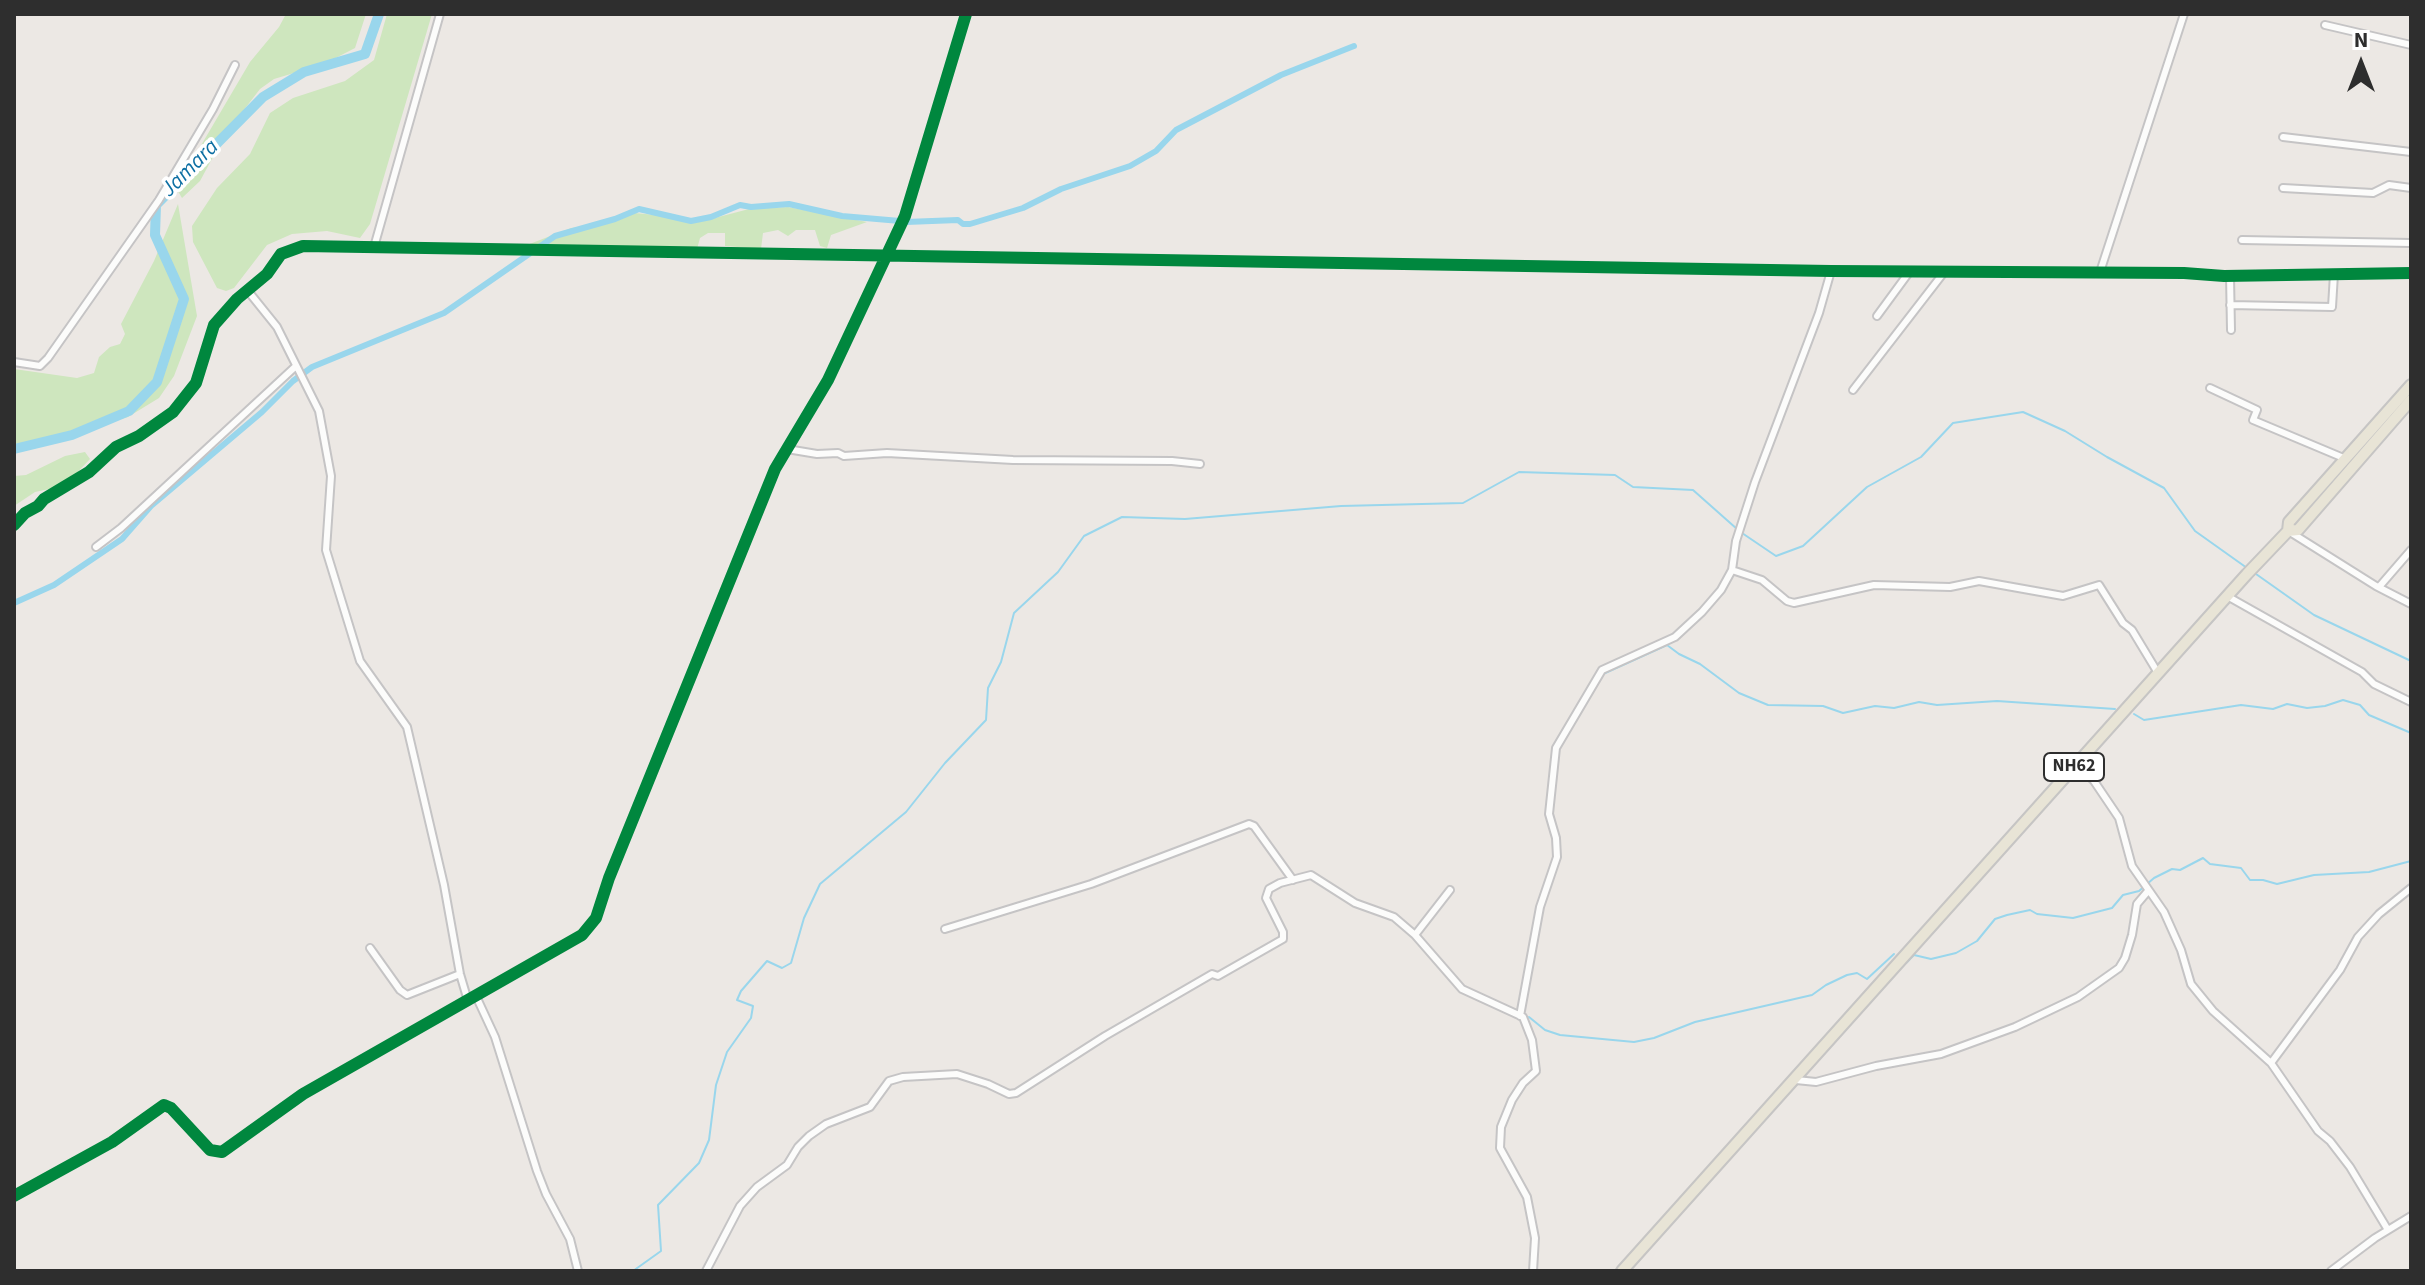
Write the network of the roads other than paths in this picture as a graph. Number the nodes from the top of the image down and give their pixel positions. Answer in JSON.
{"nodes":[{"id":1,"x":440,"y":14,"type":"edge"},
{"id":2,"x":966,"y":14,"type":"edge"},
{"id":3,"x":2184,"y":14,"type":"edge"},
{"id":4,"x":2325,"y":25,"type":"dead end"},
{"id":5,"x":2411,"y":45,"type":"edge"},
{"id":6,"x":235,"y":65,"type":"dead end"},
{"id":7,"x":2283,"y":137,"type":"dead end"},
{"id":8,"x":2411,"y":152,"type":"edge"},
{"id":9,"x":2283,"y":188,"type":"dead end"},
{"id":10,"x":2411,"y":188,"type":"edge"},
{"id":11,"x":2242,"y":240,"type":"dead end"},
{"id":12,"x":2411,"y":243,"type":"edge"},
{"id":13,"x":374,"y":247,"type":"junction"},
{"id":14,"x":888,"y":255,"type":"junction"},
{"id":15,"x":1831,"y":271,"type":"junction"},
{"id":16,"x":1910,"y":271,"type":"junction"},
{"id":17,"x":1945,"y":271,"type":"junction"},
{"id":18,"x":2100,"y":272,"type":"junction"},
{"id":19,"x":2411,"y":273,"type":"edge"},
{"id":20,"x":2334,"y":274,"type":"junction"},
{"id":21,"x":2230,"y":276,"type":"junction"},
{"id":22,"x":248,"y":291,"type":"junction"},
{"id":23,"x":2230,"y":305,"type":"junction"},
{"id":24,"x":1877,"y":316,"type":"dead end"},
{"id":25,"x":2231,"y":330,"type":"dead end"},
{"id":26,"x":14,"y":362,"type":"edge"},
{"id":27,"x":296,"y":366,"type":"junction"},
{"id":28,"x":2411,"y":385,"type":"edge"},
{"id":29,"x":2210,"y":388,"type":"dead end"},
{"id":30,"x":1853,"y":390,"type":"dead end"},
{"id":31,"x":2411,"y":400,"type":"edge"},
{"id":32,"x":787,"y":449,"type":"junction"},
{"id":33,"x":2346,"y":459,"type":"junction"},
{"id":34,"x":1200,"y":464,"type":"dead end"},
{"id":35,"x":14,"y":525,"type":"edge"},
{"id":36,"x":2288,"y":531,"type":"junction"},
{"id":37,"x":96,"y":547,"type":"dead end"},
{"id":38,"x":2411,"y":550,"type":"edge"},
{"id":39,"x":1732,"y":570,"type":"junction"},
{"id":40,"x":2379,"y":587,"type":"junction"},
{"id":41,"x":2227,"y":596,"type":"junction"},
{"id":42,"x":2411,"y":604,"type":"edge"},
{"id":43,"x":2158,"y":673,"type":"junction"},
{"id":44,"x":2411,"y":702,"type":"edge"},
{"id":45,"x":2077,"y":764,"type":"junction"},
{"id":46,"x":1293,"y":880,"type":"junction"},
{"id":47,"x":2146,"y":888,"type":"junction"},
{"id":48,"x":2411,"y":888,"type":"edge"},
{"id":49,"x":1450,"y":890,"type":"dead end"},
{"id":50,"x":945,"y":929,"type":"dead end"},
{"id":51,"x":1415,"y":935,"type":"junction"},
{"id":52,"x":370,"y":948,"type":"dead end"},
{"id":53,"x":460,"y":974,"type":"junction"},
{"id":54,"x":476,"y":996,"type":"junction"},
{"id":55,"x":468,"y":1001,"type":"junction"},
{"id":56,"x":1520,"y":1016,"type":"junction"},
{"id":57,"x":2271,"y":1063,"type":"junction"},
{"id":58,"x":1791,"y":1081,"type":"junction"},
{"id":59,"x":14,"y":1196,"type":"edge"},
{"id":60,"x":2411,"y":1216,"type":"edge"},
{"id":61,"x":2388,"y":1230,"type":"junction"},
{"id":62,"x":576,"y":1254,"type":"junction"},
{"id":63,"x":571,"y":1271,"type":"edge"},
{"id":64,"x":578,"y":1271,"type":"edge"},
{"id":65,"x":706,"y":1271,"type":"edge"},
{"id":66,"x":1533,"y":1271,"type":"edge"},
{"id":67,"x":1622,"y":1271,"type":"edge"},
{"id":68,"x":2331,"y":1271,"type":"edge"}],
"edges":[{"from":1,"to":13,"type":"street"},
{"from":2,"to":14,"type":"street"},
{"from":3,"to":18,"type":"street"},
{"from":4,"to":5,"type":"street"},
{"from":6,"to":26,"type":"street"},
{"from":7,"to":8,"type":"street"},
{"from":9,"to":10,"type":"street"},
{"from":11,"to":12,"type":"street"},
{"from":13,"to":14,"type":"street"},
{"from":13,"to":22,"type":"street"},
{"from":14,"to":15,"type":"street"},
{"from":14,"to":32,"type":"street"},
{"from":15,"to":16,"type":"street"},
{"from":15,"to":39,"type":"street"},
{"from":16,"to":17,"type":"street"},
{"from":16,"to":24,"type":"street"},
{"from":17,"to":18,"type":"street"},
{"from":17,"to":30,"type":"street"},
{"from":18,"to":21,"type":"street"},
{"from":19,"to":20,"type":"street"},
{"from":20,"to":21,"type":"street"},
{"from":20,"to":23,"type":"street"},
{"from":21,"to":23,"type":"street"},
{"from":22,"to":27,"type":"street"},
{"from":22,"to":35,"type":"street"},
{"from":23,"to":25,"type":"street"},
{"from":27,"to":37,"type":"street"},
{"from":27,"to":53,"type":"street"},
{"from":28,"to":33,"type":"main road","number":"NH62"},
{"from":29,"to":33,"type":"street"},
{"from":31,"to":36,"type":"main road","number":"NH62"},
{"from":32,"to":34,"type":"street"},
{"from":32,"to":54,"type":"street"},
{"from":33,"to":36,"type":"main road","number":"NH62"},
{"from":36,"to":40,"type":"street"},
{"from":36,"to":41,"type":"main road","number":"NH62"},
{"from":38,"to":40,"type":"street"},
{"from":39,"to":43,"type":"street"},
{"from":39,"to":56,"type":"street"},
{"from":40,"to":42,"type":"street"},
{"from":41,"to":43,"type":"main road","number":"NH62"},
{"from":41,"to":44,"type":"street"},
{"from":43,"to":45,"type":"main road","number":"NH62"},
{"from":45,"to":47,"type":"street"},
{"from":45,"to":58,"type":"main road","number":"NH62"},
{"from":46,"to":50,"type":"street"},
{"from":46,"to":51,"type":"street"},
{"from":46,"to":65,"type":"street"},
{"from":47,"to":57,"type":"street"},
{"from":47,"to":58,"type":"street"},
{"from":48,"to":57,"type":"street"},
{"from":49,"to":51,"type":"street"},
{"from":51,"to":56,"type":"street"},
{"from":52,"to":53,"type":"street"},
{"from":53,"to":55,"type":"street"},
{"from":54,"to":55,"type":"street"},
{"from":54,"to":62,"type":"street"},
{"from":55,"to":59,"type":"street"},
{"from":56,"to":66,"type":"street"},
{"from":57,"to":61,"type":"street"},
{"from":58,"to":67,"type":"main road","number":"NH62"},
{"from":60,"to":61,"type":"street"},
{"from":61,"to":68,"type":"street"},
{"from":62,"to":63,"type":"street"},
{"from":62,"to":64,"type":"street"}]}
